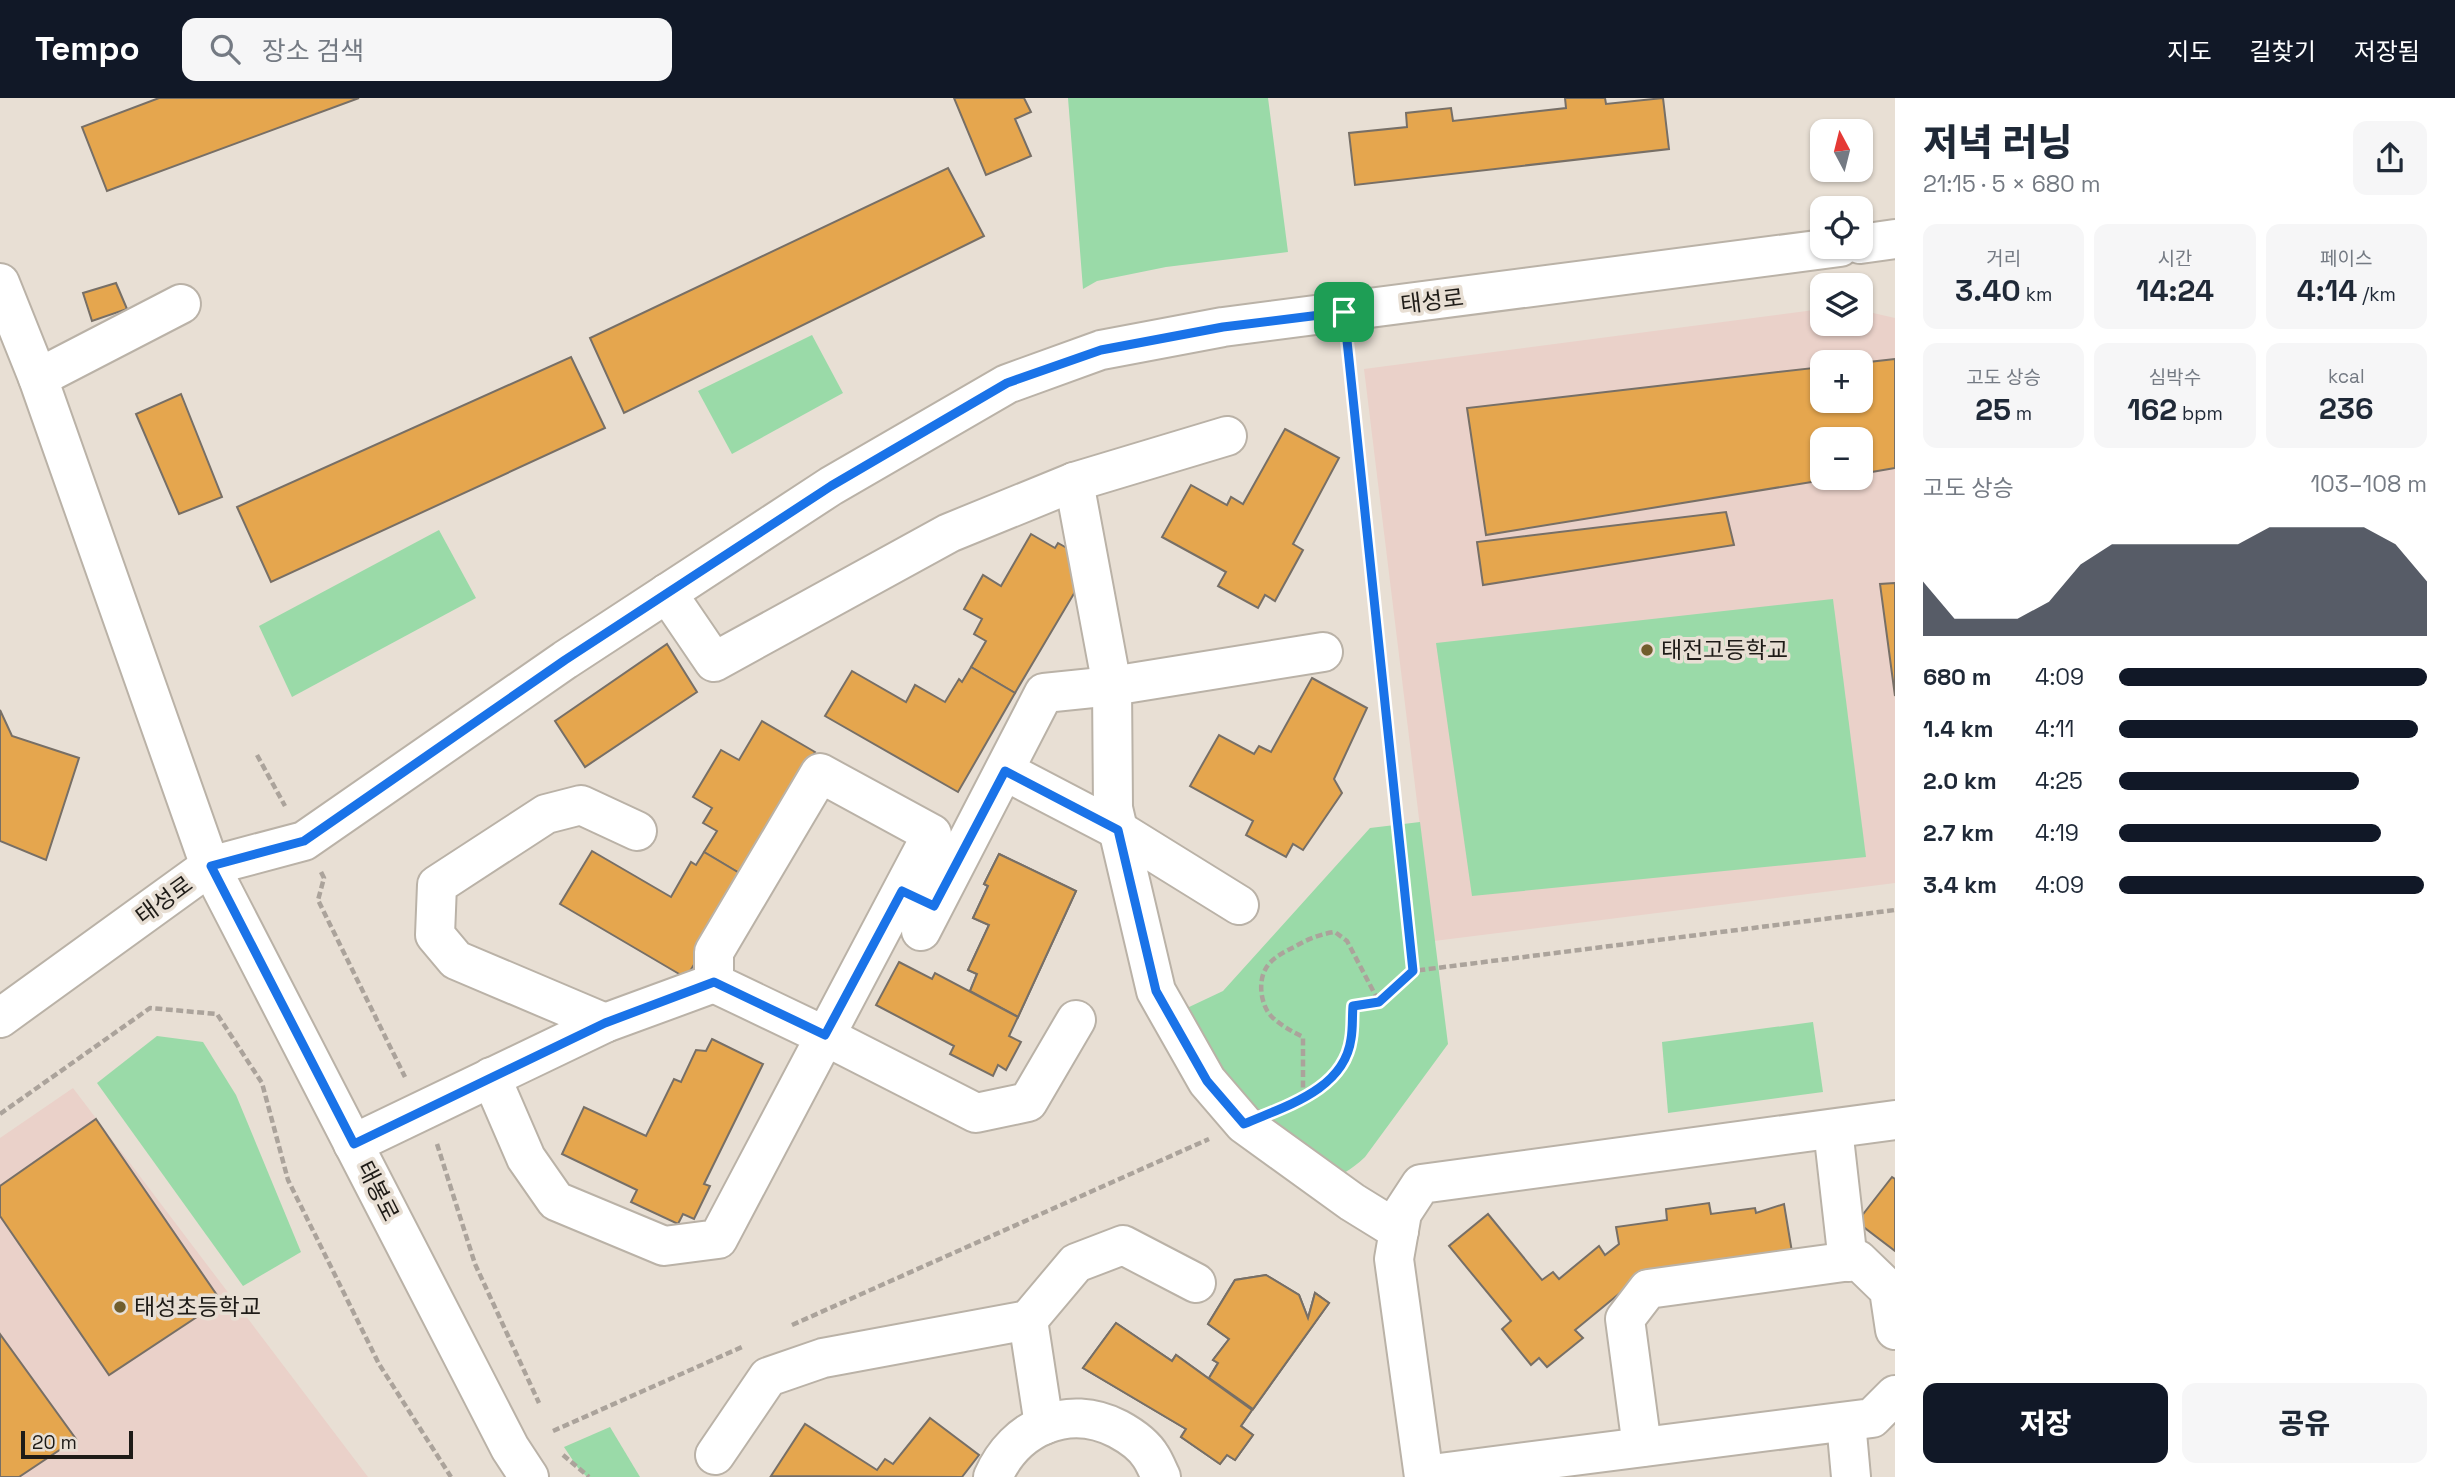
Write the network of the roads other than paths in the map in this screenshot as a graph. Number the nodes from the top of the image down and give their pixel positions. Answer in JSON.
{"nodes":[{"id":1,"x":1895,"y":239,"type":"edge"},
{"id":2,"x":1873,"y":242,"type":"edge"},
{"id":3,"x":1810,"y":251,"type":"edge"},
{"id":4,"x":0,"y":283,"type":"edge"},
{"id":5,"x":181,"y":304,"type":"dead end"},
{"id":6,"x":38,"y":378,"type":"junction"},
{"id":7,"x":1227,"y":436,"type":"dead end"},
{"id":8,"x":1074,"y":482,"type":"junction"},
{"id":9,"x":667,"y":593,"type":"junction"},
{"id":10,"x":1322,"y":652,"type":"dead end"},
{"id":11,"x":1112,"y":686,"type":"junction"},
{"id":12,"x":1005,"y":771,"type":"junction"},
{"id":13,"x":1118,"y":830,"type":"junction"},
{"id":14,"x":637,"y":831,"type":"dead end"},
{"id":15,"x":211,"y":866,"type":"junction"},
{"id":16,"x":1239,"y":905,"type":"dead end"},
{"id":17,"x":919,"y":909,"type":"junction"},
{"id":18,"x":714,"y":982,"type":"junction"},
{"id":19,"x":0,"y":1018,"type":"edge"},
{"id":20,"x":1076,"y":1020,"type":"dead end"},
{"id":21,"x":605,"y":1023,"type":"junction"},
{"id":22,"x":825,"y":1035,"type":"junction"},
{"id":23,"x":491,"y":1077,"type":"junction"},
{"id":24,"x":1895,"y":1120,"type":"edge"},
{"id":25,"x":1833,"y":1129,"type":"junction"},
{"id":26,"x":354,"y":1144,"type":"junction"},
{"id":27,"x":1399,"y":1231,"type":"junction"},
{"id":28,"x":1848,"y":1262,"type":"junction"},
{"id":29,"x":1196,"y":1283,"type":"dead end"},
{"id":30,"x":1028,"y":1320,"type":"junction"},
{"id":31,"x":1895,"y":1330,"type":"edge"},
{"id":32,"x":1895,"y":1395,"type":"edge"},
{"id":33,"x":1846,"y":1422,"type":"junction"},
{"id":34,"x":1044,"y":1425,"type":"junction"},
{"id":35,"x":1642,"y":1447,"type":"junction"},
{"id":36,"x":715,"y":1455,"type":"dead end"},
{"id":37,"x":1424,"y":1476,"type":"edge"},
{"id":38,"x":529,"y":1477,"type":"edge"},
{"id":39,"x":993,"y":1477,"type":"edge"},
{"id":40,"x":1161,"y":1477,"type":"edge"},
{"id":41,"x":1851,"y":1477,"type":"edge"}],
"edges":[{"from":1,"to":2,"type":"street"},
{"from":3,"to":9,"type":"street","name":"태성로"},
{"from":4,"to":6,"type":"street","name":"태봉로"},
{"from":5,"to":6,"type":"street"},
{"from":6,"to":15,"type":"street","name":"태봉로"},
{"from":7,"to":8,"type":"street"},
{"from":8,"to":9,"type":"street"},
{"from":8,"to":11,"type":"street"},
{"from":9,"to":15,"type":"street","name":"태성로"},
{"from":10,"to":11,"type":"street"},
{"from":11,"to":12,"type":"street"},
{"from":11,"to":13,"type":"street"},
{"from":12,"to":13,"type":"street"},
{"from":12,"to":17,"type":"street"},
{"from":13,"to":16,"type":"street"},
{"from":13,"to":27,"type":"street"},
{"from":14,"to":21,"type":"street"},
{"from":15,"to":19,"type":"street","name":"태성로"},
{"from":15,"to":26,"type":"street","name":"태봉로"},
{"from":17,"to":18,"type":"street"},
{"from":17,"to":22,"type":"street"},
{"from":18,"to":21,"type":"street"},
{"from":18,"to":22,"type":"street"},
{"from":20,"to":22,"type":"street"},
{"from":21,"to":23,"type":"street"},
{"from":22,"to":23,"type":"street"},
{"from":23,"to":26,"type":"street"},
{"from":24,"to":25,"type":"street"},
{"from":25,"to":27,"type":"street"},
{"from":25,"to":28,"type":"street"},
{"from":26,"to":38,"type":"street","name":"태봉로"},
{"from":27,"to":37,"type":"street"},
{"from":28,"to":31,"type":"street"},
{"from":28,"to":35,"type":"street"},
{"from":29,"to":30,"type":"street"},
{"from":30,"to":34,"type":"street"},
{"from":30,"to":36,"type":"street"},
{"from":32,"to":33,"type":"street"},
{"from":33,"to":35,"type":"street"},
{"from":33,"to":41,"type":"street"},
{"from":34,"to":39,"type":"street"},
{"from":34,"to":40,"type":"street"},
{"from":35,"to":37,"type":"street"}]}
